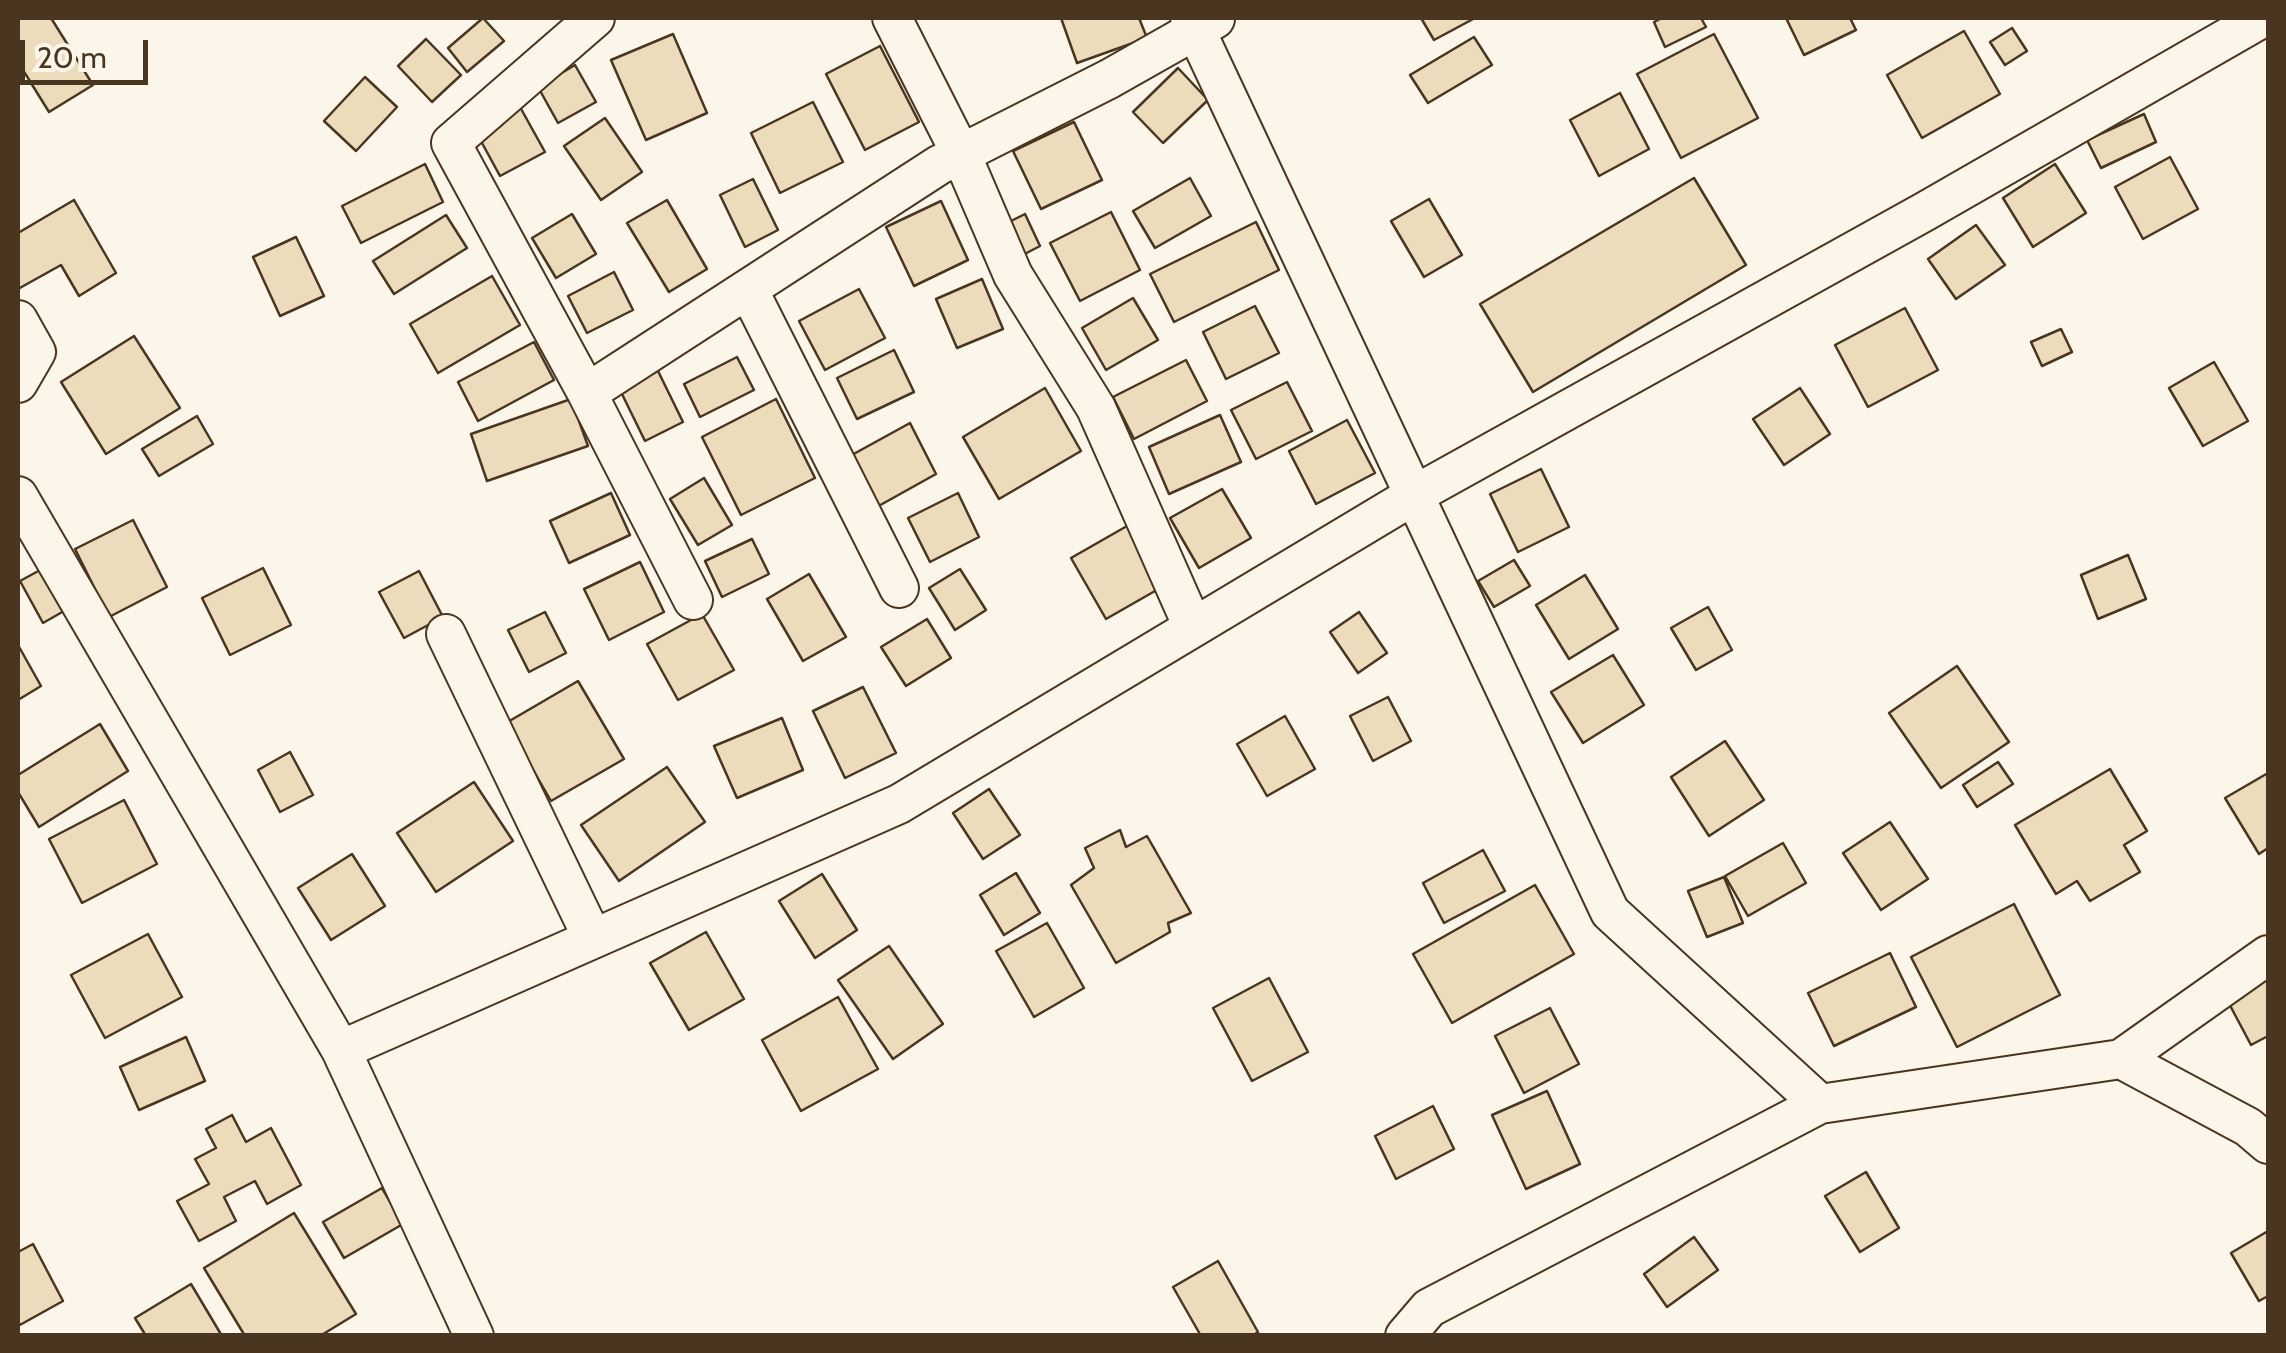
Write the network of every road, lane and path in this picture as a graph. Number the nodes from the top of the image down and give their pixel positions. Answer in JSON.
{"nodes":[{"id":1,"x":595,"y":18,"type":"edge"},
{"id":2,"x":892,"y":18,"type":"edge"},
{"id":3,"x":2262,"y":18,"type":"edge"},
{"id":4,"x":1201,"y":22,"type":"edge"},
{"id":5,"x":961,"y":154,"type":"junction"},
{"id":6,"x":748,"y":289,"type":"junction"},
{"id":7,"x":18,"y":320,"type":"edge"},
{"id":8,"x":18,"y":383,"type":"edge"},
{"id":9,"x":587,"y":393,"type":"junction"},
{"id":10,"x":1416,"y":494,"type":"junction"},
{"id":11,"x":18,"y":496,"type":"edge"},
{"id":12,"x":898,"y":588,"type":"dead end"},
{"id":13,"x":693,"y":600,"type":"dead end"},
{"id":14,"x":1194,"y":627,"type":"junction"},
{"id":15,"x":446,"y":634,"type":"dead end"},
{"id":16,"x":593,"y":939,"type":"junction"},
{"id":17,"x":2268,"y":955,"type":"edge"},
{"id":18,"x":341,"y":1050,"type":"junction"},
{"id":19,"x":2121,"y":1059,"type":"junction"},
{"id":20,"x":1820,"y":1104,"type":"junction"},
{"id":21,"x":2268,"y":1144,"type":"edge"},
{"id":22,"x":474,"y":1336,"type":"edge"},
{"id":23,"x":1404,"y":1336,"type":"edge"}],
"edges":[{"from":1,"to":9,"type":"street"},
{"from":2,"to":5,"type":"street"},
{"from":3,"to":10,"type":"street"},
{"from":4,"to":5,"type":"street"},
{"from":4,"to":10,"type":"street"},
{"from":5,"to":6,"type":"street"},
{"from":5,"to":14,"type":"street"},
{"from":6,"to":9,"type":"street"},
{"from":6,"to":12,"type":"street"},
{"from":7,"to":8,"type":"street"},
{"from":9,"to":13,"type":"street"},
{"from":10,"to":14,"type":"street"},
{"from":10,"to":20,"type":"street"},
{"from":11,"to":18,"type":"street"},
{"from":14,"to":16,"type":"street"},
{"from":15,"to":16,"type":"street"},
{"from":16,"to":18,"type":"street"},
{"from":17,"to":19,"type":"street"},
{"from":18,"to":22,"type":"street"},
{"from":19,"to":20,"type":"street"},
{"from":19,"to":21,"type":"street"},
{"from":20,"to":23,"type":"street"}]}
